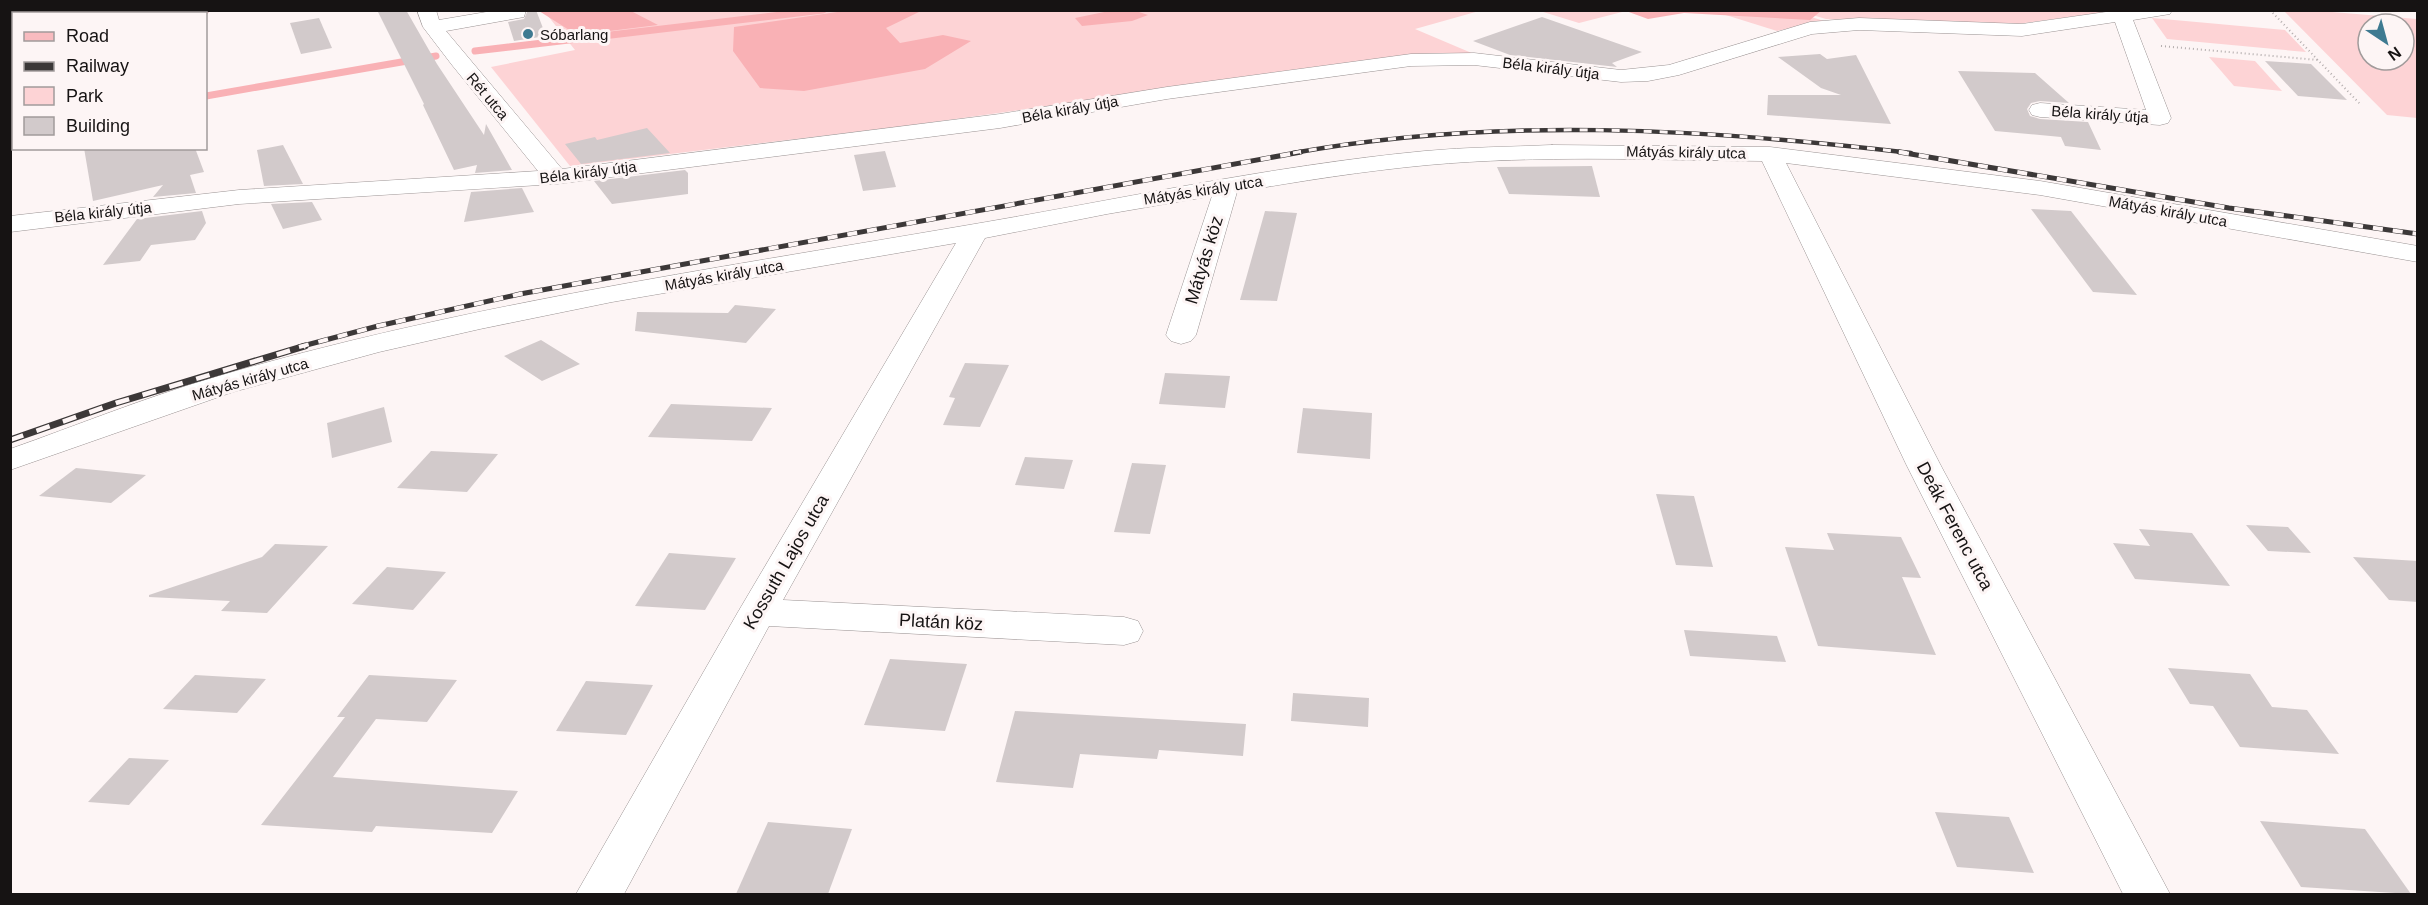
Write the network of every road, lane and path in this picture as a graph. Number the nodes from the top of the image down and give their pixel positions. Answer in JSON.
{"nodes":[{"id":1,"x":516,"y":10,"type":"edge"},
{"id":2,"x":2163,"y":10,"type":"edge"},
{"id":3,"x":2270,"y":10,"type":"edge"},
{"id":4,"x":2122,"y":16,"type":"junction"},
{"id":5,"x":430,"y":19,"type":"edge"},
{"id":6,"x":2131,"y":40,"type":"junction"},
{"id":7,"x":2318,"y":60,"type":"junction"},
{"id":8,"x":2360,"y":104,"type":"dead end"},
{"id":9,"x":2040,"y":110,"type":"dead end"},
{"id":10,"x":1770,"y":154,"type":"junction"},
{"id":11,"x":556,"y":177,"type":"junction"},
{"id":12,"x":1227,"y":186,"type":"junction"},
{"id":13,"x":10,"y":224,"type":"edge"},
{"id":14,"x":975,"y":232,"type":"junction"},
{"id":15,"x":2418,"y":254,"type":"edge"},
{"id":16,"x":1181,"y":335,"type":"dead end"},
{"id":17,"x":10,"y":460,"type":"edge"},
{"id":18,"x":757,"y":612,"type":"junction"},
{"id":19,"x":1124,"y":631,"type":"dead end"},
{"id":20,"x":600,"y":894,"type":"edge"},
{"id":21,"x":2147,"y":894,"type":"edge"}],
"edges":[{"from":1,"to":5,"type":"street"},
{"from":2,"to":4,"type":"street","name":"Béla király útja"},
{"from":3,"to":7,"type":"path"},
{"from":4,"to":6,"type":"street","name":"Béla király útja"},
{"from":4,"to":11,"type":"street","name":"Béla király útja"},
{"from":5,"to":11,"type":"street","name":"Rét utca"},
{"from":6,"to":7,"type":"path"},
{"from":6,"to":9,"type":"street","name":"Béla király útja"},
{"from":7,"to":8,"type":"path"},
{"from":10,"to":12,"type":"street","name":"Mátyás király utca"},
{"from":10,"to":15,"type":"street","name":"Mátyás király utca"},
{"from":10,"to":21,"type":"street","name":"Deák Ferenc utca"},
{"from":11,"to":13,"type":"street","name":"Béla király útja"},
{"from":12,"to":14,"type":"street","name":"Mátyás király utca"},
{"from":12,"to":16,"type":"street","name":"Mátyás köz"},
{"from":14,"to":17,"type":"street","name":"Mátyás király utca"},
{"from":14,"to":18,"type":"street","name":"Kossuth Lajos utca"},
{"from":18,"to":19,"type":"street","name":"Platán köz"},
{"from":18,"to":20,"type":"street","name":"Kossuth Lajos utca"}]}
